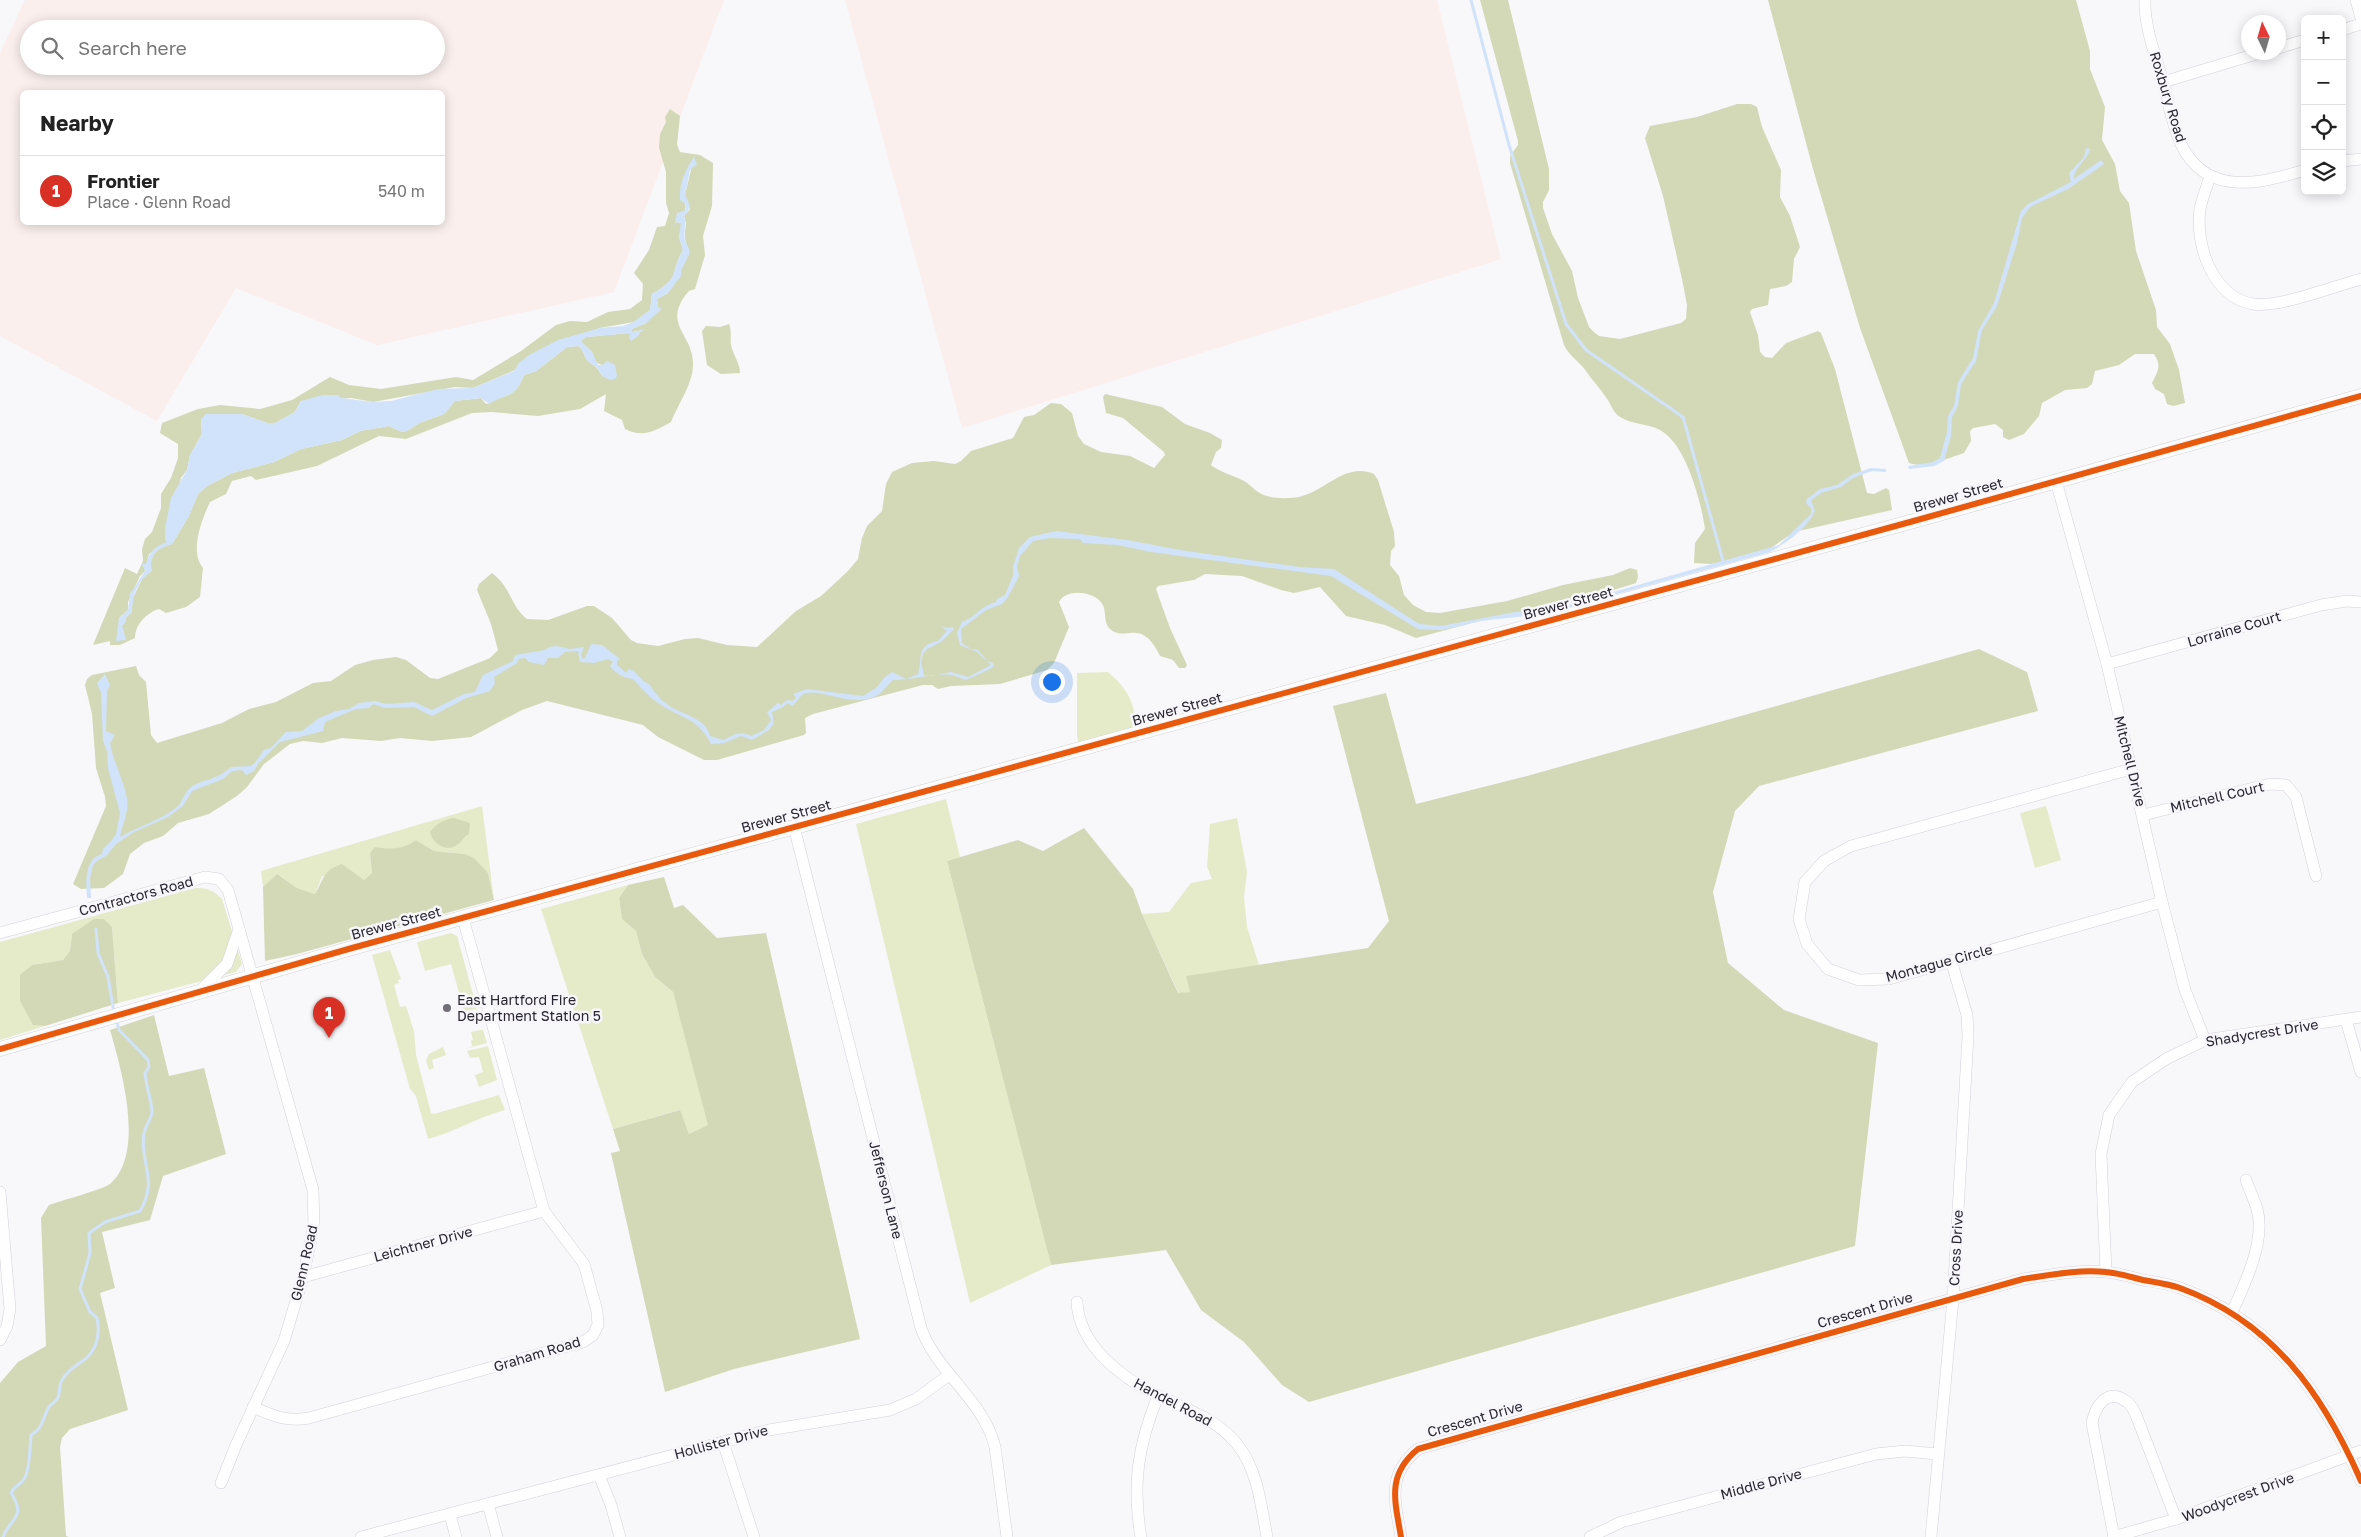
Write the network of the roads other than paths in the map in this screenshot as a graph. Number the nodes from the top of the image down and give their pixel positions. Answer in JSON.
{"nodes":[{"id":1,"x":2145,"y":0,"type":"edge"},
{"id":2,"x":2356,"y":0,"type":"edge"},
{"id":3,"x":2361,"y":18,"type":"edge"},
{"id":4,"x":2361,"y":24,"type":"edge"},
{"id":5,"x":2346,"y":29,"type":"edge"},
{"id":6,"x":2301,"y":41,"type":"edge"},
{"id":7,"x":2286,"y":46,"type":"edge"},
{"id":8,"x":2241,"y":59,"type":"edge"},
{"id":9,"x":2163,"y":82,"type":"junction"},
{"id":10,"x":2361,"y":158,"type":"edge"},
{"id":11,"x":2346,"y":160,"type":"edge"},
{"id":12,"x":2301,"y":171,"type":"edge"},
{"id":13,"x":2210,"y":176,"type":"junction"},
{"id":14,"x":2361,"y":279,"type":"edge"},
{"id":15,"x":2361,"y":396,"type":"edge"},
{"id":16,"x":2056,"y":481,"type":"junction"},
{"id":17,"x":2361,"y":603,"type":"edge"},
{"id":18,"x":2107,"y":664,"type":"junction"},
{"id":19,"x":2131,"y":769,"type":"junction"},
{"id":20,"x":2143,"y":815,"type":"junction"},
{"id":21,"x":794,"y":827,"type":"junction"},
{"id":22,"x":2316,"y":876,"type":"dead end"},
{"id":23,"x":2162,"y":902,"type":"junction"},
{"id":24,"x":462,"y":918,"type":"junction"},
{"id":25,"x":239,"y":928,"type":"junction"},
{"id":26,"x":0,"y":933,"type":"edge"},
{"id":27,"x":1951,"y":960,"type":"junction"},
{"id":28,"x":253,"y":976,"type":"junction"},
{"id":29,"x":200,"y":991,"type":"junction"},
{"id":30,"x":2361,"y":1017,"type":"edge"},
{"id":31,"x":2346,"y":1020,"type":"junction"},
{"id":32,"x":2205,"y":1040,"type":"junction"},
{"id":33,"x":0,"y":1049,"type":"edge"},
{"id":34,"x":2361,"y":1072,"type":"edge"},
{"id":35,"x":2246,"y":1180,"type":"dead end"},
{"id":36,"x":0,"y":1192,"type":"edge"},
{"id":37,"x":544,"y":1211,"type":"junction"},
{"id":38,"x":2106,"y":1272,"type":"junction"},
{"id":39,"x":303,"y":1277,"type":"junction"},
{"id":40,"x":1953,"y":1299,"type":"junction"},
{"id":41,"x":1077,"y":1302,"type":"dead end"},
{"id":42,"x":2232,"y":1312,"type":"junction"},
{"id":43,"x":0,"y":1340,"type":"edge"},
{"id":44,"x":950,"y":1376,"type":"junction"},
{"id":45,"x":1158,"y":1396,"type":"junction"},
{"id":46,"x":253,"y":1408,"type":"junction"},
{"id":47,"x":723,"y":1442,"type":"junction"},
{"id":48,"x":1937,"y":1454,"type":"junction"},
{"id":49,"x":2356,"y":1454,"type":"edge"},
{"id":50,"x":599,"y":1475,"type":"junction"},
{"id":51,"x":2361,"y":1481,"type":"edge"},
{"id":52,"x":221,"y":1484,"type":"dead end"},
{"id":53,"x":488,"y":1504,"type":"junction"},
{"id":54,"x":450,"y":1515,"type":"junction"},
{"id":55,"x":2176,"y":1519,"type":"junction"},
{"id":56,"x":361,"y":1537,"type":"edge"},
{"id":57,"x":456,"y":1537,"type":"edge"},
{"id":58,"x":497,"y":1537,"type":"edge"},
{"id":59,"x":620,"y":1537,"type":"edge"},
{"id":60,"x":754,"y":1537,"type":"edge"},
{"id":61,"x":1007,"y":1537,"type":"edge"},
{"id":62,"x":1141,"y":1537,"type":"edge"},
{"id":63,"x":1267,"y":1537,"type":"edge"},
{"id":64,"x":1401,"y":1537,"type":"edge"},
{"id":65,"x":1590,"y":1537,"type":"edge"},
{"id":66,"x":1931,"y":1537,"type":"edge"},
{"id":67,"x":2113,"y":1537,"type":"edge"}],
"edges":[{"from":1,"to":9,"type":"street","name":"Roxbury Road"},
{"from":2,"to":3,"type":"street"},
{"from":4,"to":5,"type":"street"},
{"from":6,"to":7,"type":"street"},
{"from":8,"to":9,"type":"street"},
{"from":9,"to":13,"type":"street","name":"Roxbury Road"},
{"from":10,"to":11,"type":"street"},
{"from":12,"to":13,"type":"street","name":"Roxbury Road"},
{"from":13,"to":14,"type":"street"},
{"from":15,"to":16,"type":"main road","name":"Brewer Street"},
{"from":16,"to":18,"type":"street","name":"Mitchell Drive"},
{"from":16,"to":21,"type":"main road","name":"Brewer Street"},
{"from":17,"to":18,"type":"street","name":"Lorraine Court"},
{"from":18,"to":19,"type":"street","name":"Mitchell Drive"},
{"from":19,"to":20,"type":"street","name":"Mitchell Drive"},
{"from":19,"to":27,"type":"street","name":"Montague Circle"},
{"from":20,"to":22,"type":"street","name":"Mitchell Court"},
{"from":20,"to":23,"type":"street","name":"Mitchell Drive"},
{"from":21,"to":24,"type":"main road","name":"Brewer Street"},
{"from":21,"to":44,"type":"street","name":"Jefferson Lane"},
{"from":23,"to":27,"type":"street","name":"Montague Circle"},
{"from":23,"to":32,"type":"street","name":"Mitchell Drive"},
{"from":24,"to":28,"type":"main road","name":"Brewer Street"},
{"from":24,"to":37,"type":"street","name":"Graham Road"},
{"from":25,"to":26,"type":"street","name":"Contractors Road"},
{"from":25,"to":28,"type":"street","name":"Contractors Road"},
{"from":25,"to":29,"type":"street"},
{"from":27,"to":40,"type":"street","name":"Cross Drive"},
{"from":28,"to":29,"type":"main road","name":"Brewer Street"},
{"from":28,"to":39,"type":"street","name":"Glenn Road"},
{"from":29,"to":33,"type":"main road","name":"Brewer Street"},
{"from":30,"to":31,"type":"street","name":"Shadycrest Drive"},
{"from":31,"to":32,"type":"street","name":"Shadycrest Drive"},
{"from":31,"to":34,"type":"street"},
{"from":32,"to":38,"type":"street","name":"Shadycrest Drive"},
{"from":35,"to":42,"type":"street"},
{"from":36,"to":43,"type":"street"},
{"from":37,"to":39,"type":"street","name":"Leichtner Drive"},
{"from":37,"to":46,"type":"street","name":"Graham Road"},
{"from":38,"to":40,"type":"street","name":"Crescent Drive"},
{"from":38,"to":42,"type":"street","name":"Crescent Drive"},
{"from":39,"to":46,"type":"street","name":"Glenn Road"},
{"from":40,"to":48,"type":"street","name":"Cross Drive"},
{"from":40,"to":64,"type":"street","name":"Crescent Drive"},
{"from":41,"to":45,"type":"street","name":"Handel Road"},
{"from":42,"to":49,"type":"street","name":"Crescent Drive"},
{"from":44,"to":47,"type":"street","name":"Hollister Drive"},
{"from":44,"to":61,"type":"street","name":"Jefferson Lane"},
{"from":45,"to":62,"type":"street"},
{"from":45,"to":63,"type":"street","name":"Handel Road"},
{"from":46,"to":52,"type":"street","name":"Glenn Road"},
{"from":47,"to":50,"type":"street","name":"Hollister Drive"},
{"from":47,"to":60,"type":"street"},
{"from":48,"to":65,"type":"street","name":"Middle Drive"},
{"from":48,"to":66,"type":"street","name":"Cross Drive"},
{"from":49,"to":51,"type":"street","name":"Crescent Drive"},
{"from":49,"to":55,"type":"street","name":"Woodycrest Drive"},
{"from":50,"to":53,"type":"street","name":"Hollister Drive"},
{"from":50,"to":59,"type":"street"},
{"from":53,"to":54,"type":"street","name":"Hollister Drive"},
{"from":53,"to":58,"type":"street"},
{"from":54,"to":56,"type":"street","name":"Hollister Drive"},
{"from":54,"to":57,"type":"street"},
{"from":55,"to":67,"type":"street","name":"Woodycrest Drive"},
{"from":55,"to":67,"type":"street"}]}
